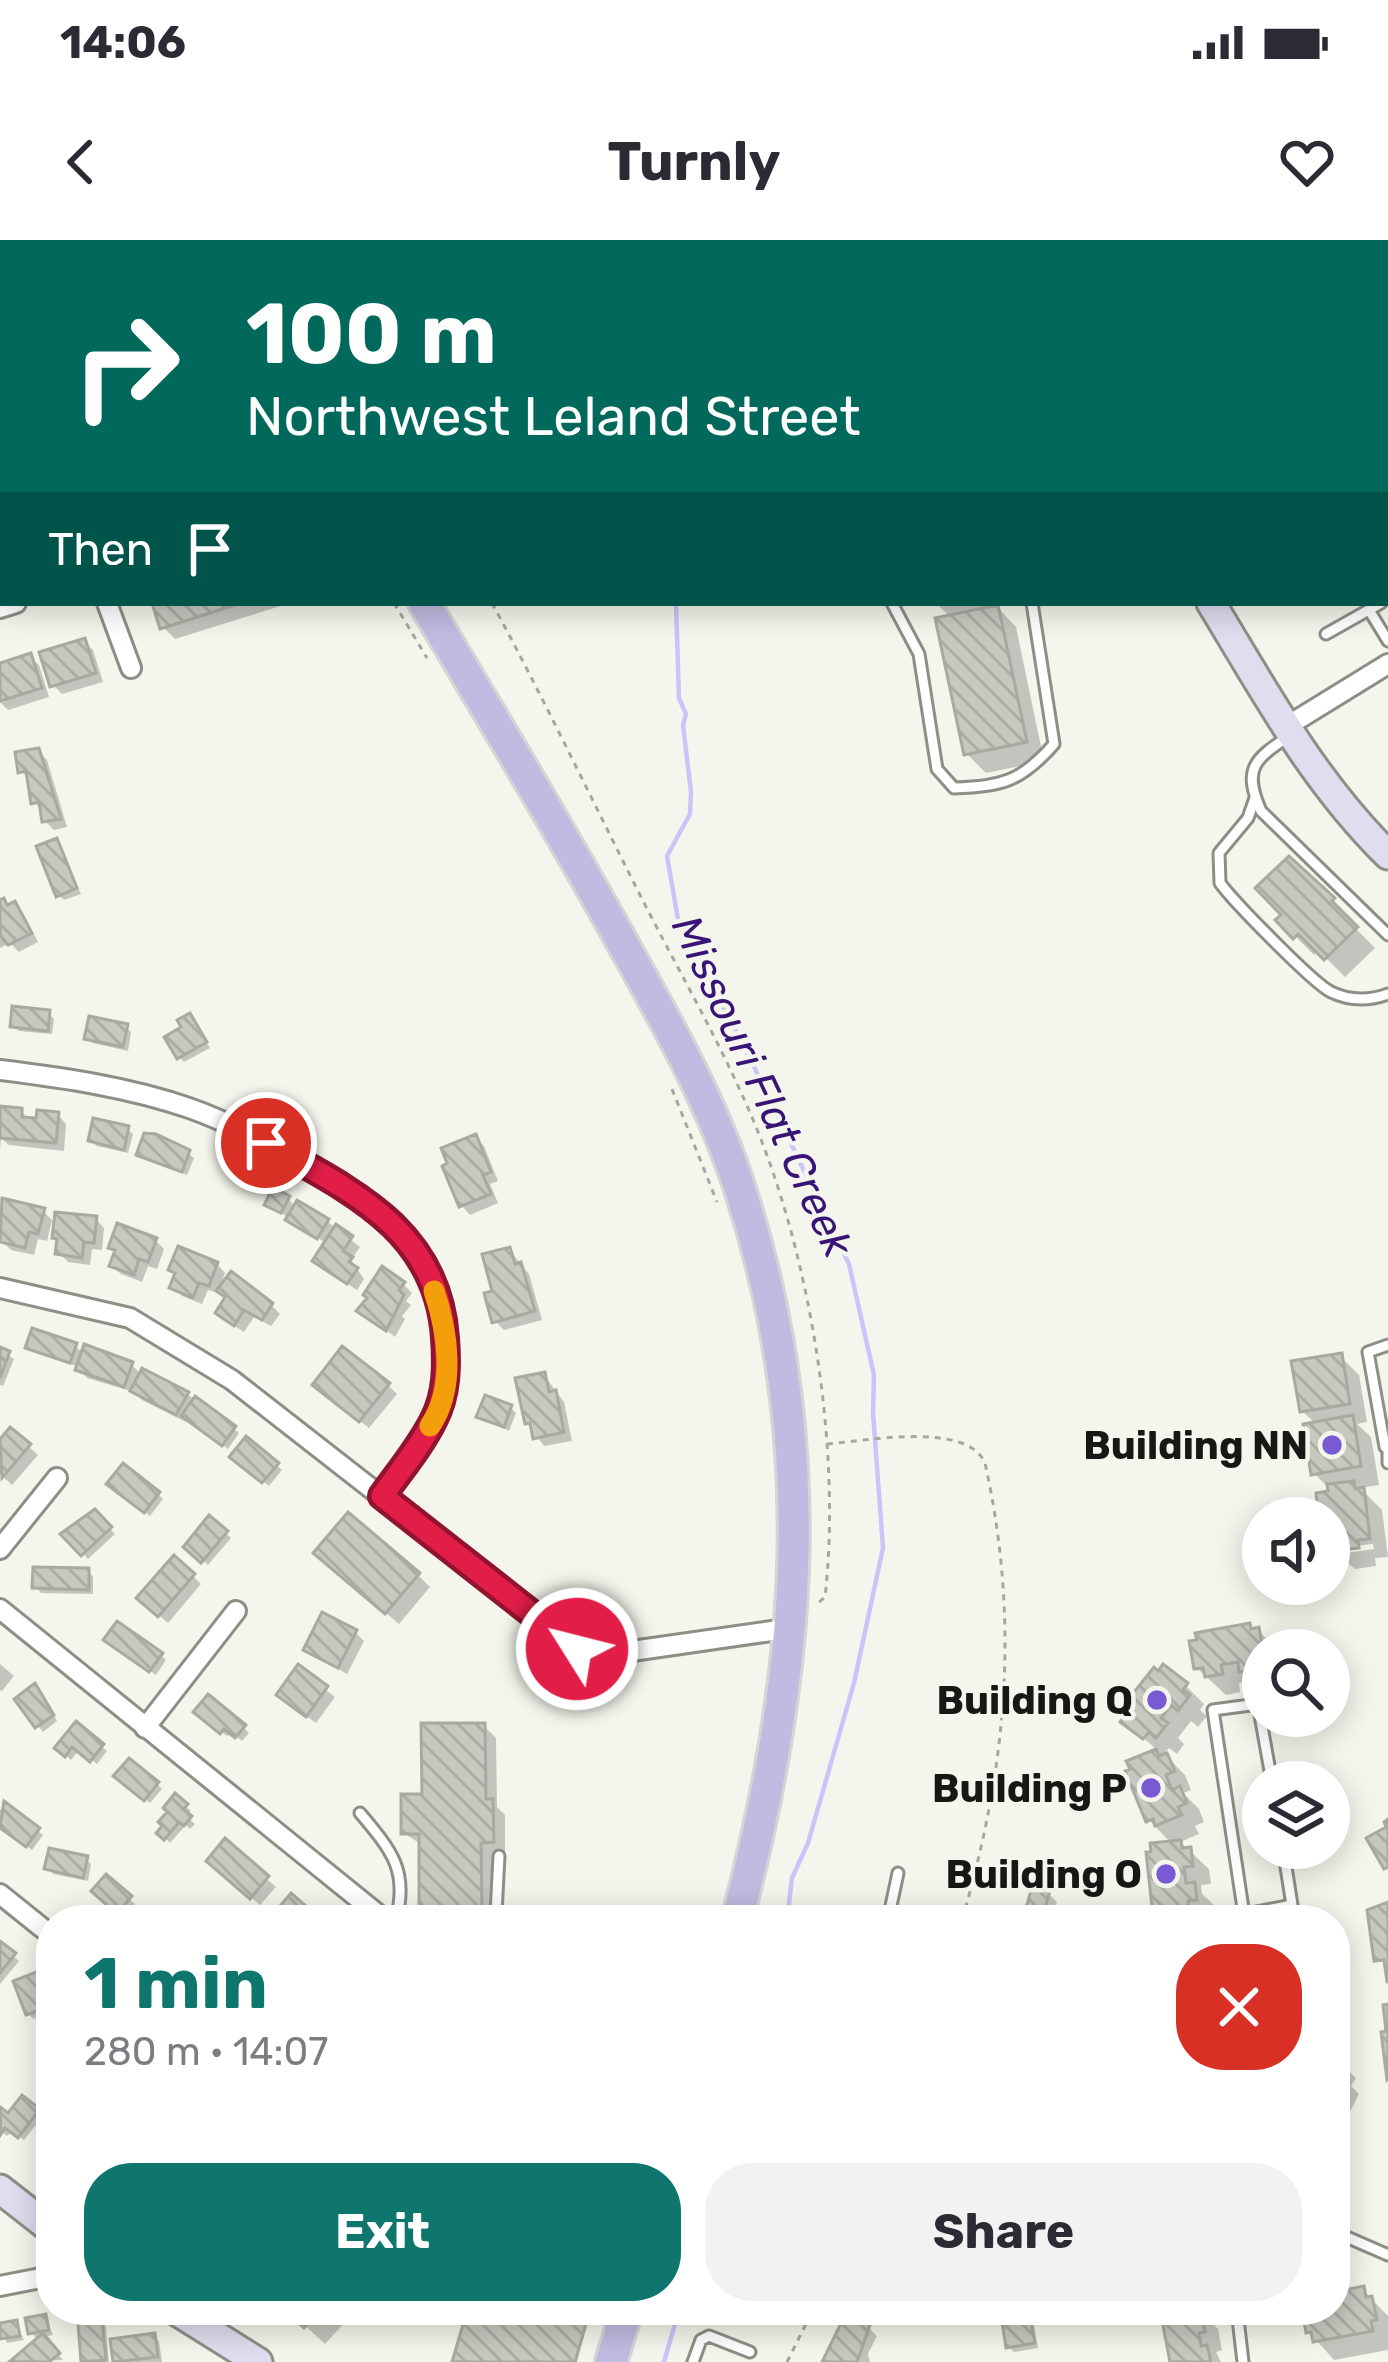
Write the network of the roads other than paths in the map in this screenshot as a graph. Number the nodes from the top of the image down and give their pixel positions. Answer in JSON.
{"nodes":[{"id":1,"x":108,"y":606,"type":"edge"},
{"id":2,"x":426,"y":606,"type":"edge"},
{"id":3,"x":894,"y":606,"type":"edge"},
{"id":4,"x":1032,"y":606,"type":"edge"},
{"id":5,"x":1213,"y":606,"type":"edge"},
{"id":6,"x":1375,"y":606,"type":"edge"},
{"id":7,"x":1369,"y":610,"type":"junction"},
{"id":8,"x":1326,"y":634,"type":"dead end"},
{"id":9,"x":1388,"y":640,"type":"edge"},
{"id":10,"x":1388,"y":664,"type":"edge"},
{"id":11,"x":131,"y":668,"type":"dead end"},
{"id":12,"x":1286,"y":732,"type":"junction"},
{"id":13,"x":1255,"y":797,"type":"junction"},
{"id":14,"x":1388,"y":855,"type":"edge"},
{"id":15,"x":1388,"y":935,"type":"edge"},
{"id":16,"x":1388,"y":994,"type":"edge"},
{"id":17,"x":0,"y":1070,"type":"edge"},
{"id":18,"x":0,"y":1288,"type":"edge"},
{"id":19,"x":1388,"y":1345,"type":"edge"},
{"id":20,"x":1387,"y":1447,"type":"edge"},
{"id":21,"x":1388,"y":1463,"type":"edge"},
{"id":22,"x":57,"y":1478,"type":"dead end"},
{"id":23,"x":382,"y":1496,"type":"junction"},
{"id":24,"x":0,"y":1550,"type":"edge"},
{"id":25,"x":0,"y":1609,"type":"edge"},
{"id":26,"x":236,"y":1611,"type":"dead end"},
{"id":27,"x":792,"y":1618,"type":"junction"},
{"id":28,"x":145,"y":1728,"type":"junction"},
{"id":29,"x":1268,"y":1761,"type":"edge"},
{"id":30,"x":361,"y":1813,"type":"dead end"},
{"id":31,"x":499,"y":1856,"type":"dead end"},
{"id":32,"x":1286,"y":1869,"type":"edge"},
{"id":33,"x":898,"y":1873,"type":"dead end"},
{"id":34,"x":0,"y":1894,"type":"edge"},
{"id":35,"x":366,"y":1905,"type":"edge"},
{"id":36,"x":400,"y":1905,"type":"edge"},
{"id":37,"x":496,"y":1905,"type":"edge"},
{"id":38,"x":740,"y":1905,"type":"edge"},
{"id":39,"x":891,"y":1905,"type":"edge"},
{"id":40,"x":1237,"y":1905,"type":"edge"},
{"id":41,"x":1292,"y":1905,"type":"edge"},
{"id":42,"x":36,"y":1923,"type":"edge"},
{"id":43,"x":0,"y":2189,"type":"edge"},
{"id":44,"x":36,"y":2217,"type":"edge"},
{"id":45,"x":1350,"y":2239,"type":"edge"},
{"id":46,"x":1388,"y":2255,"type":"edge"},
{"id":47,"x":36,"y":2279,"type":"edge"},
{"id":48,"x":0,"y":2286,"type":"edge"},
{"id":49,"x":202,"y":2325,"type":"edge"},
{"id":50,"x":622,"y":2325,"type":"edge"},
{"id":51,"x":1239,"y":2325,"type":"edge"},
{"id":52,"x":750,"y":2352,"type":"dead end"},
{"id":53,"x":259,"y":2362,"type":"edge"},
{"id":54,"x":611,"y":2362,"type":"edge"},
{"id":55,"x":693,"y":2362,"type":"edge"},
{"id":56,"x":1243,"y":2362,"type":"edge"}],
"edges":[{"from":1,"to":11,"type":"street"},
{"from":2,"to":27,"type":"main road"},
{"from":3,"to":4,"type":"lane"},
{"from":5,"to":12,"type":"main road"},
{"from":6,"to":7,"type":"lane"},
{"from":7,"to":8,"type":"lane"},
{"from":7,"to":9,"type":"lane"},
{"from":10,"to":12,"type":"street"},
{"from":12,"to":13,"type":"lane"},
{"from":12,"to":14,"type":"main road"},
{"from":13,"to":15,"type":"lane"},
{"from":13,"to":16,"type":"lane"},
{"from":17,"to":23,"type":"street"},
{"from":18,"to":23,"type":"street"},
{"from":19,"to":20,"type":"lane"},
{"from":20,"to":21,"type":"lane"},
{"from":22,"to":24,"type":"street"},
{"from":23,"to":27,"type":"street"},
{"from":25,"to":28,"type":"street"},
{"from":26,"to":28,"type":"street"},
{"from":27,"to":38,"type":"main road"},
{"from":28,"to":35,"type":"street"},
{"from":29,"to":40,"type":"lane"},
{"from":30,"to":36,"type":"lane"},
{"from":31,"to":37,"type":"lane"},
{"from":32,"to":41,"type":"lane"},
{"from":33,"to":39,"type":"lane"},
{"from":34,"to":42,"type":"street"},
{"from":43,"to":44,"type":"main road"},
{"from":45,"to":46,"type":"lane"},
{"from":47,"to":48,"type":"street"},
{"from":49,"to":53,"type":"main road"},
{"from":50,"to":54,"type":"main road"},
{"from":51,"to":56,"type":"lane"},
{"from":52,"to":55,"type":"lane"}]}
